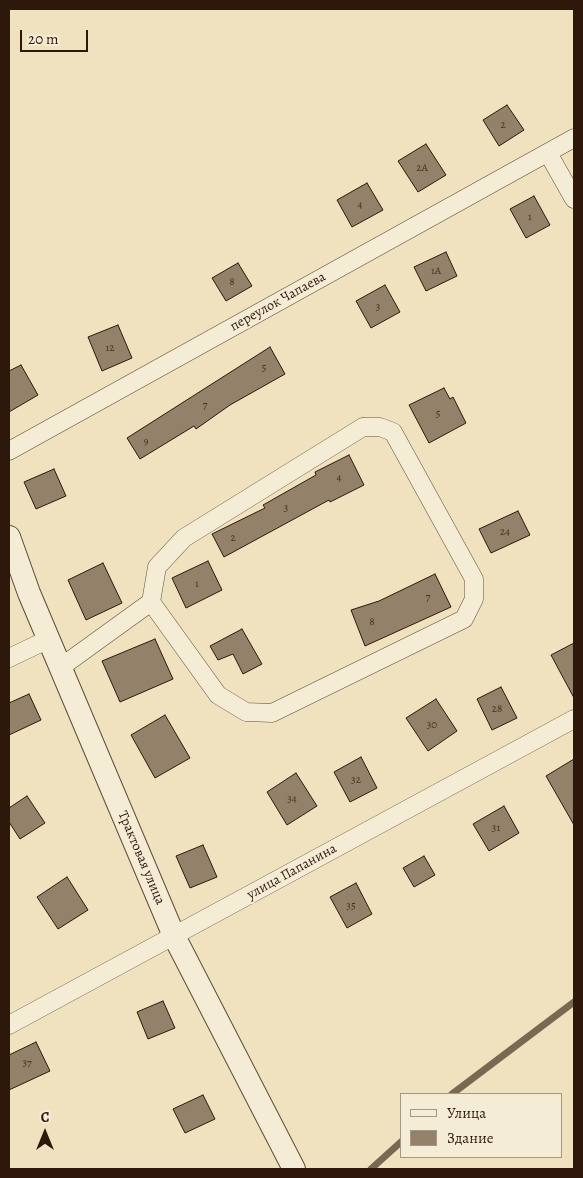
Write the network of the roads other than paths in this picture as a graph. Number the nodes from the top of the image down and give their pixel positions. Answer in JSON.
{"nodes":[{"id":1,"x":574,"y":138,"type":"edge"},
{"id":2,"x":548,"y":153,"type":"junction"},
{"id":3,"x":574,"y":199,"type":"edge"},
{"id":4,"x":9,"y":450,"type":"edge"},
{"id":5,"x":9,"y":537,"type":"edge"},
{"id":6,"x":151,"y":602,"type":"junction"},
{"id":7,"x":49,"y":639,"type":"junction"},
{"id":8,"x":9,"y":658,"type":"edge"},
{"id":9,"x":61,"y":667,"type":"junction"},
{"id":10,"x":574,"y":719,"type":"edge"},
{"id":11,"x":174,"y":936,"type":"junction"},
{"id":12,"x":9,"y":1024,"type":"edge"},
{"id":13,"x":294,"y":1169,"type":"edge"}],
"edges":[{"from":1,"to":2,"type":"street","name":"переулок Чапаева"},
{"from":2,"to":3,"type":"street"},
{"from":2,"to":4,"type":"street","name":"переулок Чапаева"},
{"from":5,"to":7,"type":"street","name":"Трактовая улица"},
{"from":6,"to":6,"type":"street"},
{"from":6,"to":9,"type":"street"},
{"from":7,"to":8,"type":"street"},
{"from":7,"to":9,"type":"street","name":"Трактовая улица"},
{"from":9,"to":11,"type":"street","name":"Трактовая улица"},
{"from":10,"to":11,"type":"street","name":"улица Папанина"},
{"from":11,"to":12,"type":"street","name":"улица Папанина"},
{"from":11,"to":13,"type":"street","name":"Трактовая улица"}]}
